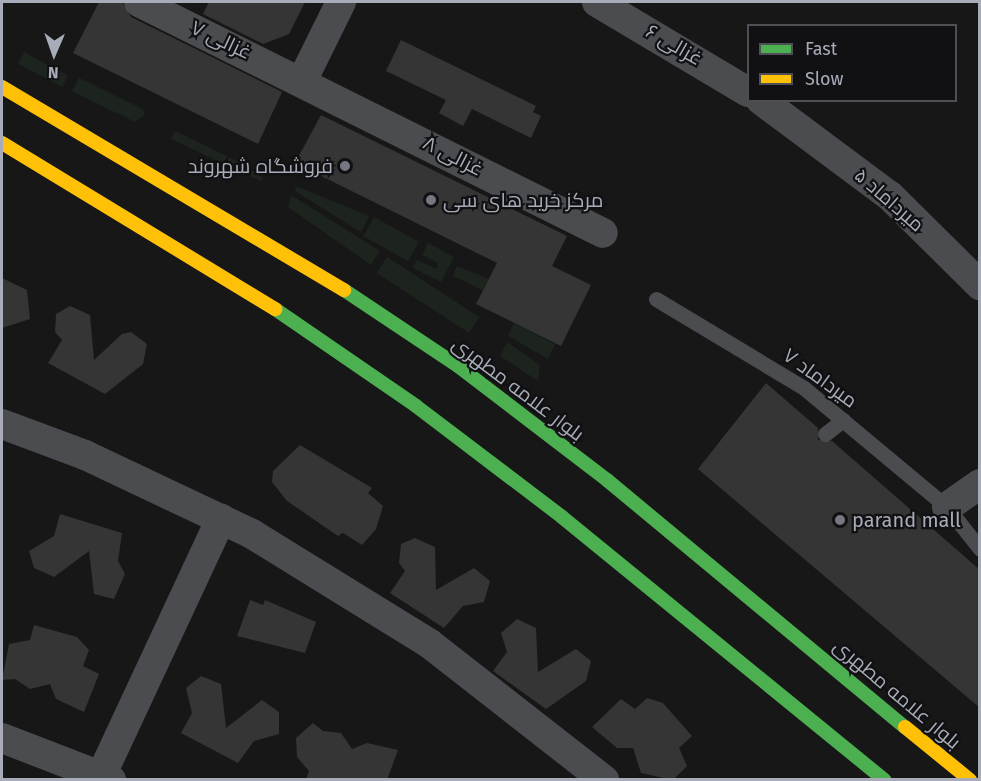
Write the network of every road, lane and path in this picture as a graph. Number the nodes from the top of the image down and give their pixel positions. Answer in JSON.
{"nodes":[{"id":1,"x":139,"y":2,"type":"edge"},
{"id":2,"x":341,"y":2,"type":"edge"},
{"id":3,"x":597,"y":2,"type":"edge"},
{"id":4,"x":303,"y":79,"type":"junction"},
{"id":5,"x":2,"y":87,"type":"edge"},
{"id":6,"x":747,"y":91,"type":"edge"},
{"id":7,"x":764,"y":102,"type":"edge"},
{"id":8,"x":2,"y":143,"type":"edge"},
{"id":9,"x":603,"y":233,"type":"dead end"},
{"id":10,"x":980,"y":285,"type":"edge"},
{"id":11,"x":656,"y":299,"type":"dead end"},
{"id":12,"x":843,"y":420,"type":"junction"},
{"id":13,"x":2,"y":424,"type":"edge"},
{"id":14,"x":825,"y":435,"type":"dead end"},
{"id":15,"x":980,"y":484,"type":"edge"},
{"id":16,"x":947,"y":507,"type":"junction"},
{"id":17,"x":221,"y":519,"type":"junction"},
{"id":18,"x":980,"y":549,"type":"edge"},
{"id":19,"x":2,"y":738,"type":"edge"},
{"id":20,"x":106,"y":778,"type":"edge"},
{"id":21,"x":604,"y":780,"type":"edge"},
{"id":22,"x":884,"y":780,"type":"edge"},
{"id":23,"x":970,"y":780,"type":"edge"}],
"edges":[{"from":1,"to":4,"type":"street","name":"غزالی ۷"},
{"from":2,"to":4,"type":"street"},
{"from":3,"to":6,"type":"street","name":"غزالی ۶"},
{"from":4,"to":9,"type":"street","name":"غزالی ۸"},
{"from":5,"to":23,"type":"main road","name":"بلوار علامه مطهری"},
{"from":7,"to":10,"type":"street","name":"میرداماد ۵"},
{"from":8,"to":22,"type":"main road"},
{"from":11,"to":12,"type":"lane","name":"میرداماد ۷"},
{"from":12,"to":14,"type":"lane"},
{"from":12,"to":16,"type":"lane","name":"میرداماد ۷"},
{"from":13,"to":17,"type":"street"},
{"from":15,"to":16,"type":"street"},
{"from":16,"to":18,"type":"lane","name":"میرداماد ۷"},
{"from":17,"to":20,"type":"street"},
{"from":17,"to":21,"type":"street"},
{"from":19,"to":20,"type":"street"}]}
